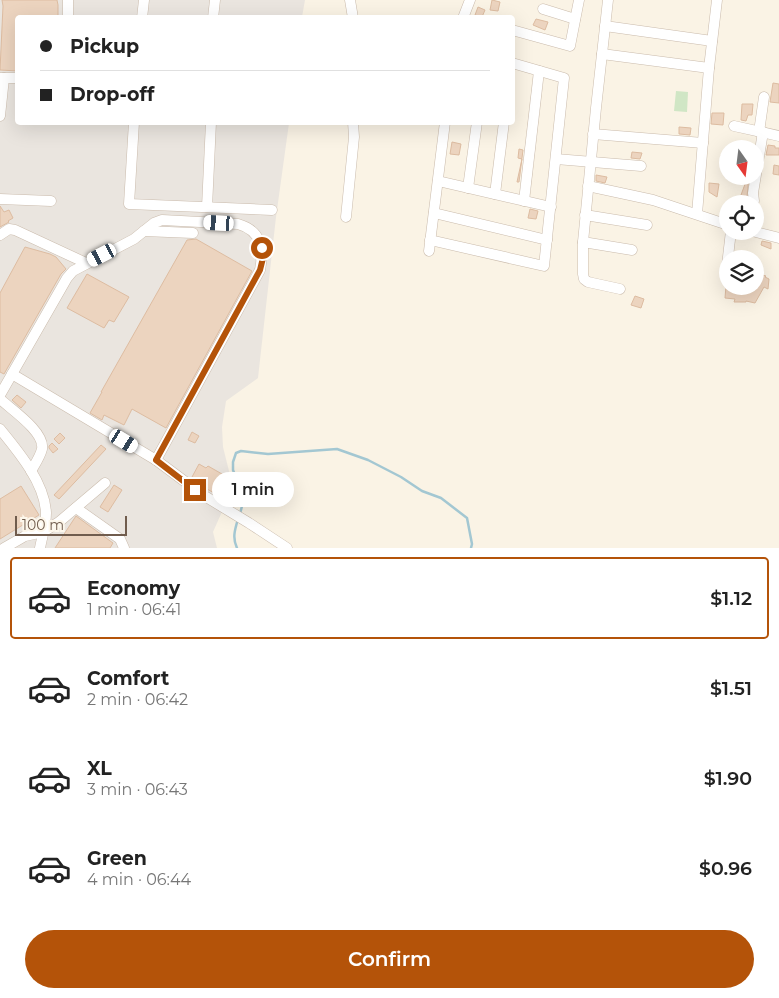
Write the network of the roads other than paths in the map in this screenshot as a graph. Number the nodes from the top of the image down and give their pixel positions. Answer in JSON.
{"nodes":[{"id":1,"x":68,"y":0,"type":"edge"},
{"id":2,"x":144,"y":0,"type":"edge"},
{"id":3,"x":216,"y":0,"type":"edge"},
{"id":4,"x":350,"y":0,"type":"edge"},
{"id":5,"x":470,"y":0,"type":"edge"},
{"id":6,"x":579,"y":0,"type":"edge"},
{"id":7,"x":608,"y":0,"type":"edge"},
{"id":8,"x":716,"y":0,"type":"edge"},
{"id":9,"x":543,"y":9,"type":"dead end"},
{"id":10,"x":68,"y":15,"type":"edge"},
{"id":11,"x":142,"y":15,"type":"edge"},
{"id":12,"x":214,"y":15,"type":"edge"},
{"id":13,"x":352,"y":15,"type":"edge"},
{"id":14,"x":465,"y":15,"type":"edge"},
{"id":15,"x":575,"y":19,"type":"junction"},
{"id":16,"x":605,"y":26,"type":"junction"},
{"id":17,"x":515,"y":31,"type":"edge"},
{"id":18,"x":712,"y":41,"type":"junction"},
{"id":19,"x":602,"y":54,"type":"junction"},
{"id":20,"x":515,"y":64,"type":"edge"},
{"id":21,"x":709,"y":68,"type":"junction"},
{"id":22,"x":539,"y":71,"type":"junction"},
{"id":23,"x":2,"y":78,"type":"edge"},
{"id":24,"x":15,"y":78,"type":"edge"},
{"id":25,"x":764,"y":97,"type":"dead end"},
{"id":26,"x":0,"y":116,"type":"edge"},
{"id":27,"x":134,"y":125,"type":"edge"},
{"id":28,"x":211,"y":125,"type":"edge"},
{"id":29,"x":353,"y":125,"type":"edge"},
{"id":30,"x":445,"y":125,"type":"edge"},
{"id":31,"x":477,"y":125,"type":"edge"},
{"id":32,"x":504,"y":125,"type":"edge"},
{"id":33,"x":734,"y":126,"type":"dead end"},
{"id":34,"x":761,"y":132,"type":"junction"},
{"id":35,"x":593,"y":134,"type":"junction"},
{"id":36,"x":779,"y":136,"type":"edge"},
{"id":37,"x":703,"y":144,"type":"junction"},
{"id":38,"x":556,"y":159,"type":"junction"},
{"id":39,"x":591,"y":161,"type":"junction"},
{"id":40,"x":641,"y":166,"type":"dead end"},
{"id":41,"x":438,"y":181,"type":"junction"},
{"id":42,"x":588,"y":186,"type":"junction"},
{"id":43,"x":468,"y":188,"type":"junction"},
{"id":44,"x":495,"y":194,"type":"junction"},
{"id":45,"x":753,"y":195,"type":"edge"},
{"id":46,"x":0,"y":199,"type":"edge"},
{"id":47,"x":51,"y":201,"type":"dead end"},
{"id":48,"x":524,"y":201,"type":"junction"},
{"id":49,"x":208,"y":207,"type":"junction"},
{"id":50,"x":551,"y":207,"type":"junction"},
{"id":51,"x":272,"y":210,"type":"dead end"},
{"id":52,"x":434,"y":213,"type":"junction"},
{"id":53,"x":697,"y":214,"type":"junction"},
{"id":54,"x":586,"y":215,"type":"junction"},
{"id":55,"x":346,"y":217,"type":"dead end"},
{"id":56,"x":719,"y":222,"type":"edge"},
{"id":57,"x":647,"y":225,"type":"dead end"},
{"id":58,"x":144,"y":231,"type":"junction"},
{"id":59,"x":193,"y":233,"type":"dead end"},
{"id":60,"x":764,"y":234,"type":"edge"},
{"id":61,"x":0,"y":235,"type":"edge"},
{"id":62,"x":779,"y":238,"type":"edge"},
{"id":63,"x":548,"y":240,"type":"junction"},
{"id":64,"x":583,"y":242,"type":"junction"},
{"id":65,"x":632,"y":250,"type":"dead end"},
{"id":66,"x":86,"y":263,"type":"junction"},
{"id":67,"x":620,"y":289,"type":"dead end"},
{"id":68,"x":12,"y":374,"type":"junction"},
{"id":69,"x":1,"y":393,"type":"edge"},
{"id":70,"x":0,"y":429,"type":"edge"},
{"id":71,"x":3,"y":439,"type":"edge"},
{"id":72,"x":156,"y":460,"type":"junction"},
{"id":73,"x":31,"y":471,"type":"junction"},
{"id":74,"x":105,"y":483,"type":"dead end"},
{"id":75,"x":76,"y":508,"type":"junction"},
{"id":76,"x":43,"y":532,"type":"junction"},
{"id":77,"x":4,"y":548,"type":"edge"},
{"id":78,"x":40,"y":548,"type":"edge"},
{"id":79,"x":124,"y":548,"type":"edge"},
{"id":80,"x":287,"y":548,"type":"edge"}],
"edges":[{"from":1,"to":10,"type":"street"},
{"from":2,"to":11,"type":"street"},
{"from":3,"to":12,"type":"street"},
{"from":4,"to":13,"type":"street"},
{"from":5,"to":14,"type":"street"},
{"from":6,"to":15,"type":"street"},
{"from":7,"to":16,"type":"street"},
{"from":8,"to":18,"type":"street"},
{"from":9,"to":15,"type":"street"},
{"from":15,"to":17,"type":"street"},
{"from":16,"to":18,"type":"street"},
{"from":16,"to":19,"type":"street"},
{"from":18,"to":21,"type":"street"},
{"from":19,"to":21,"type":"street"},
{"from":19,"to":35,"type":"street"},
{"from":20,"to":22,"type":"street"},
{"from":21,"to":37,"type":"street"},
{"from":22,"to":38,"type":"street"},
{"from":22,"to":48,"type":"street"},
{"from":23,"to":24,"type":"street"},
{"from":23,"to":26,"type":"street"},
{"from":25,"to":34,"type":"street"},
{"from":27,"to":49,"type":"street"},
{"from":28,"to":49,"type":"street"},
{"from":29,"to":55,"type":"street"},
{"from":30,"to":41,"type":"street"},
{"from":31,"to":43,"type":"street"},
{"from":32,"to":44,"type":"street"},
{"from":33,"to":34,"type":"street"},
{"from":34,"to":36,"type":"street"},
{"from":34,"to":45,"type":"street"},
{"from":35,"to":37,"type":"street"},
{"from":35,"to":39,"type":"street"},
{"from":37,"to":53,"type":"street"},
{"from":38,"to":39,"type":"street"},
{"from":38,"to":50,"type":"street"},
{"from":39,"to":40,"type":"street"},
{"from":39,"to":42,"type":"street"},
{"from":41,"to":43,"type":"street"},
{"from":41,"to":52,"type":"street"},
{"from":42,"to":53,"type":"street"},
{"from":42,"to":54,"type":"street"},
{"from":43,"to":44,"type":"street"},
{"from":44,"to":48,"type":"street"},
{"from":46,"to":47,"type":"street"},
{"from":48,"to":50,"type":"street"},
{"from":49,"to":51,"type":"street"},
{"from":50,"to":63,"type":"street"},
{"from":52,"to":63,"type":"street"},
{"from":52,"to":63,"type":"street"},
{"from":53,"to":56,"type":"street"},
{"from":54,"to":57,"type":"street"},
{"from":54,"to":64,"type":"street"},
{"from":58,"to":59,"type":"street"},
{"from":58,"to":66,"type":"street"},
{"from":58,"to":72,"type":"street"},
{"from":60,"to":62,"type":"street"},
{"from":61,"to":66,"type":"street"},
{"from":64,"to":65,"type":"street"},
{"from":64,"to":67,"type":"street"},
{"from":66,"to":68,"type":"street"},
{"from":68,"to":69,"type":"street"},
{"from":68,"to":72,"type":"street"},
{"from":69,"to":73,"type":"street"},
{"from":70,"to":71,"type":"street"},
{"from":71,"to":73,"type":"street"},
{"from":72,"to":80,"type":"street"},
{"from":73,"to":76,"type":"street"},
{"from":74,"to":75,"type":"street"},
{"from":75,"to":76,"type":"street"},
{"from":75,"to":79,"type":"street"},
{"from":76,"to":77,"type":"street"},
{"from":76,"to":78,"type":"street"}]}
